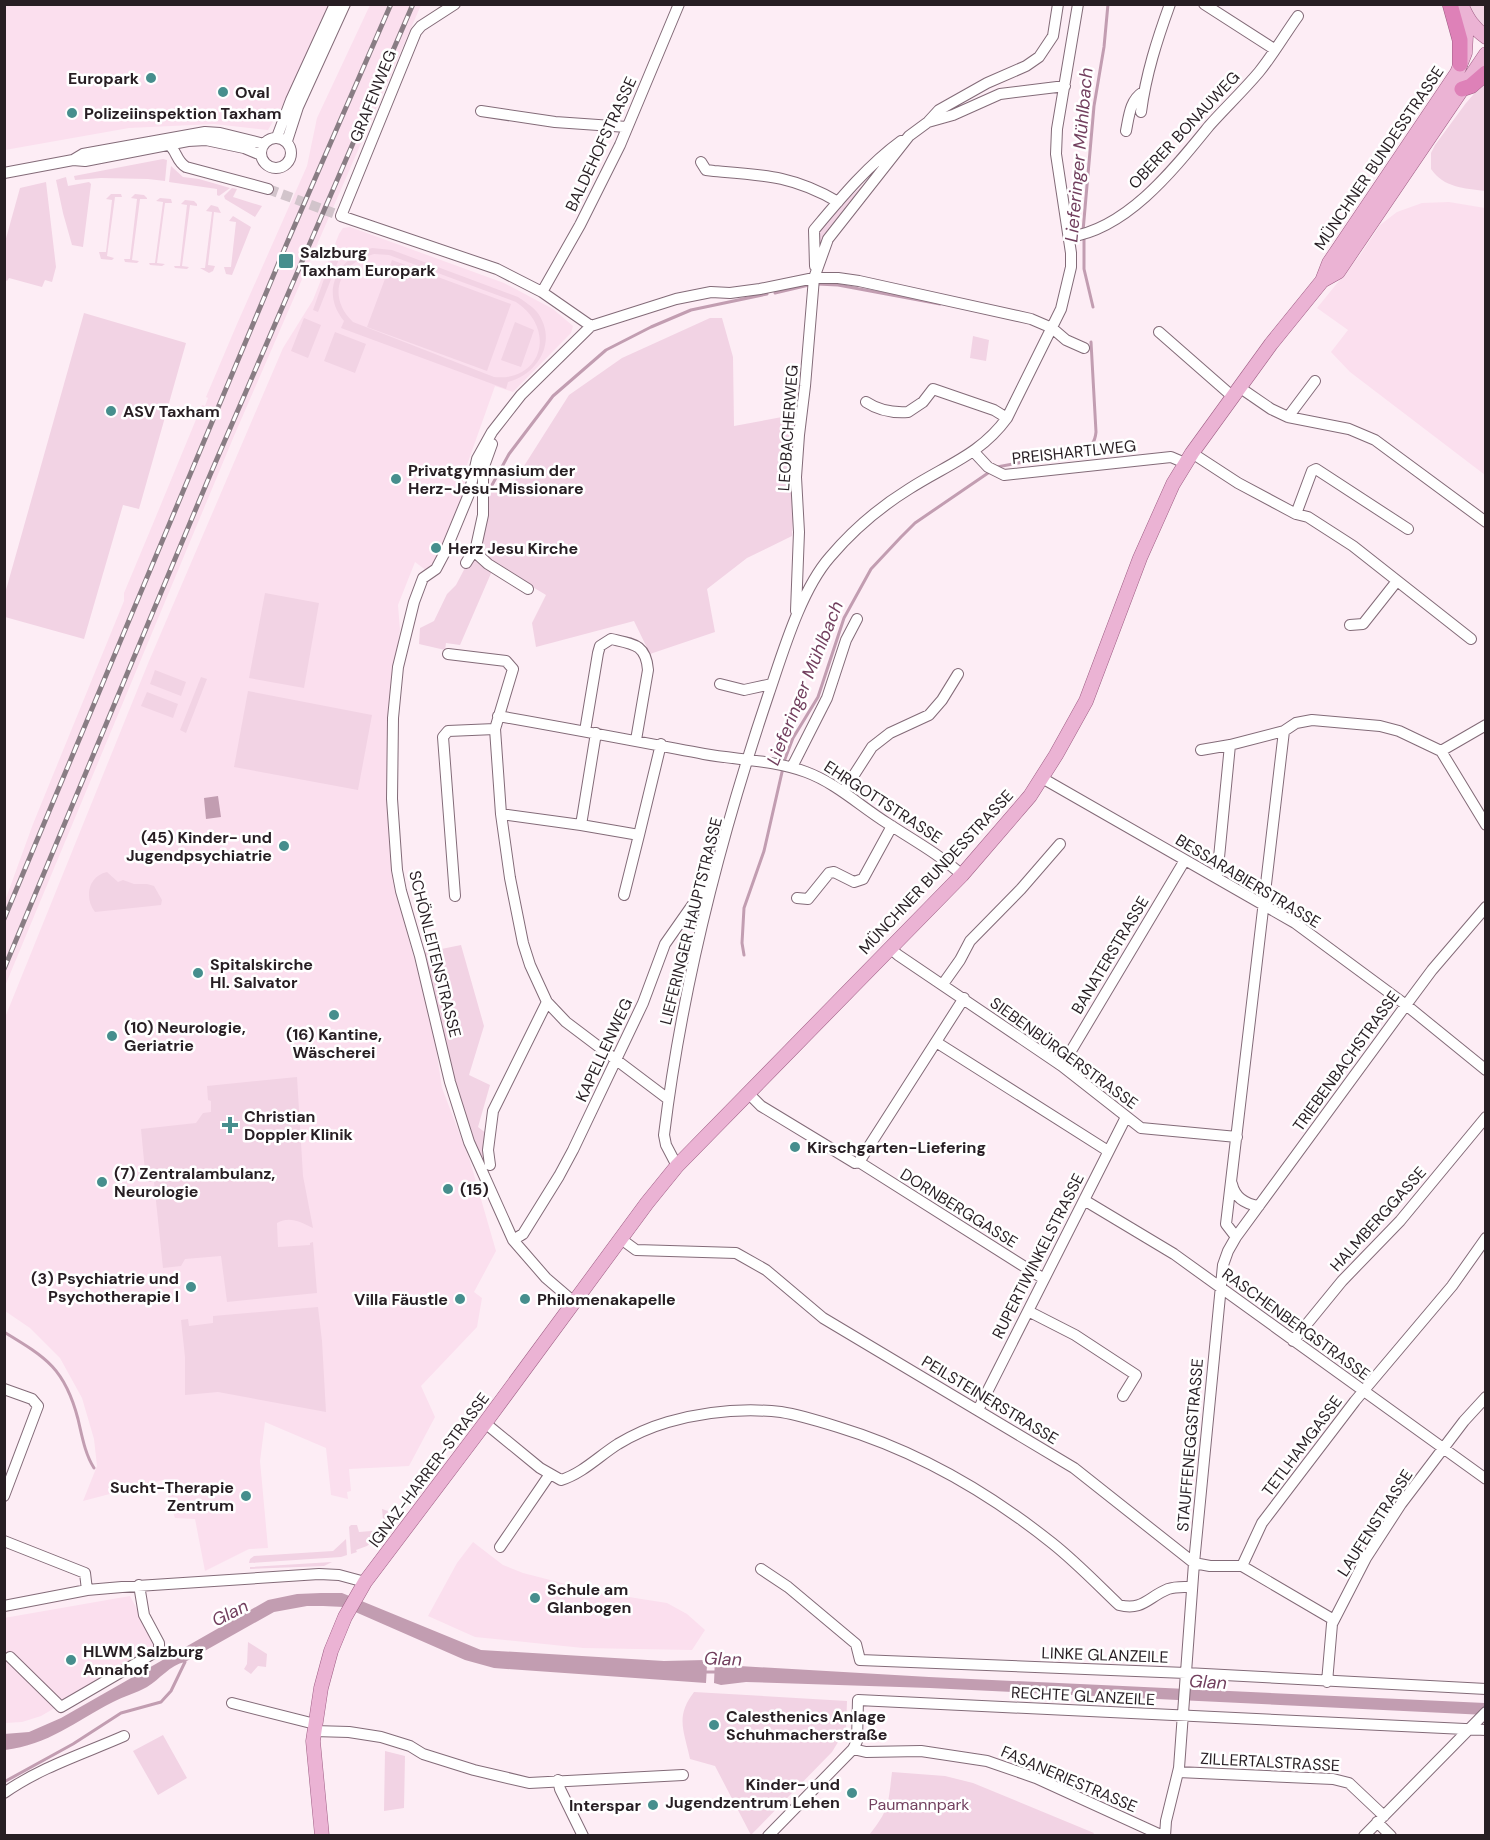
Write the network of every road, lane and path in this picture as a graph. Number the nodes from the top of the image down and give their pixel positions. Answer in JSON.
{"nodes":[{"id":1,"x":335,"y":4,"type":"edge"},
{"id":2,"x":345,"y":4,"type":"edge"},
{"id":3,"x":455,"y":4,"type":"edge"},
{"id":4,"x":679,"y":4,"type":"edge"},
{"id":5,"x":1058,"y":4,"type":"edge"},
{"id":6,"x":1078,"y":4,"type":"edge"},
{"id":7,"x":1170,"y":4,"type":"edge"},
{"id":8,"x":1204,"y":4,"type":"edge"},
{"id":9,"x":1450,"y":4,"type":"edge"},
{"id":10,"x":1461,"y":4,"type":"edge"},
{"id":11,"x":1298,"y":16,"type":"dead end"},
{"id":12,"x":1467,"y":18,"type":"junction"},
{"id":13,"x":1485,"y":37,"type":"edge"},
{"id":14,"x":1274,"y":50,"type":"junction"},
{"id":15,"x":1485,"y":54,"type":"edge"},
{"id":16,"x":1460,"y":64,"type":"junction"},
{"id":17,"x":1485,"y":73,"type":"edge"},
{"id":18,"x":1065,"y":86,"type":"junction"},
{"id":19,"x":1462,"y":89,"type":"junction"},
{"id":20,"x":1143,"y":92,"type":"junction"},
{"id":21,"x":481,"y":111,"type":"dead end"},
{"id":22,"x":1141,"y":112,"type":"dead end"},
{"id":23,"x":928,"y":122,"type":"junction"},
{"id":24,"x":627,"y":127,"type":"junction"},
{"id":25,"x":1126,"y":131,"type":"dead end"},
{"id":26,"x":909,"y":136,"type":"junction"},
{"id":27,"x":282,"y":139,"type":"junction"},
{"id":28,"x":169,"y":145,"type":"junction"},
{"id":29,"x":262,"y":149,"type":"junction"},
{"id":30,"x":73,"y":160,"type":"junction"},
{"id":31,"x":701,"y":162,"type":"dead end"},
{"id":32,"x":4,"y":173,"type":"edge"},
{"id":33,"x":268,"y":189,"type":"tunnel mouth"},
{"id":34,"x":838,"y":202,"type":"junction"},
{"id":35,"x":1078,"y":236,"type":"junction"},
{"id":36,"x":815,"y":274,"type":"junction"},
{"id":37,"x":1322,"y":281,"type":"junction"},
{"id":38,"x":542,"y":292,"type":"junction"},
{"id":39,"x":591,"y":326,"type":"junction"},
{"id":40,"x":1052,"y":328,"type":"junction"},
{"id":41,"x":1159,"y":332,"type":"dead end"},
{"id":42,"x":1084,"y":348,"type":"dead end"},
{"id":43,"x":1315,"y":381,"type":"dead end"},
{"id":44,"x":1236,"y":392,"type":"junction"},
{"id":45,"x":866,"y":402,"type":"dead end"},
{"id":46,"x":1288,"y":417,"type":"junction"},
{"id":47,"x":1007,"y":418,"type":"junction"},
{"id":48,"x":500,"y":421,"type":"junction"},
{"id":49,"x":974,"y":452,"type":"junction"},
{"id":50,"x":1189,"y":458,"type":"junction"},
{"id":51,"x":1296,"y":514,"type":"junction"},
{"id":52,"x":1485,"y":522,"type":"edge"},
{"id":53,"x":1408,"y":529,"type":"dead end"},
{"id":54,"x":476,"y":547,"type":"junction"},
{"id":55,"x":466,"y":563,"type":"dead end"},
{"id":56,"x":1397,"y":581,"type":"junction"},
{"id":57,"x":528,"y":589,"type":"dead end"},
{"id":58,"x":796,"y":618,"type":"junction"},
{"id":59,"x":857,"y":619,"type":"dead end"},
{"id":60,"x":1350,"y":625,"type":"dead end"},
{"id":61,"x":1471,"y":639,"type":"dead end"},
{"id":62,"x":448,"y":654,"type":"dead end"},
{"id":63,"x":958,"y":674,"type":"dead end"},
{"id":64,"x":720,"y":684,"type":"dead end"},
{"id":65,"x":772,"y":684,"type":"junction"},
{"id":66,"x":498,"y":716,"type":"junction"},
{"id":67,"x":1485,"y":725,"type":"edge"},
{"id":68,"x":495,"y":729,"type":"junction"},
{"id":69,"x":585,"y":731,"type":"junction"},
{"id":70,"x":1284,"y":731,"type":"junction"},
{"id":71,"x":596,"y":733,"type":"junction"},
{"id":72,"x":636,"y":740,"type":"junction"},
{"id":73,"x":661,"y":744,"type":"junction"},
{"id":74,"x":1230,"y":745,"type":"junction"},
{"id":75,"x":1201,"y":750,"type":"dead end"},
{"id":76,"x":1441,"y":751,"type":"junction"},
{"id":77,"x":747,"y":760,"type":"junction"},
{"id":78,"x":786,"y":766,"type":"junction"},
{"id":79,"x":1042,"y":778,"type":"junction"},
{"id":80,"x":843,"y":792,"type":"junction"},
{"id":81,"x":501,"y":814,"type":"junction"},
{"id":82,"x":580,"y":825,"type":"junction"},
{"id":83,"x":890,"y":825,"type":"junction"},
{"id":84,"x":1485,"y":825,"type":"edge"},
{"id":85,"x":639,"y":835,"type":"junction"},
{"id":86,"x":1060,"y":844,"type":"dead end"},
{"id":87,"x":1185,"y":860,"type":"junction"},
{"id":88,"x":717,"y":871,"type":"junction"},
{"id":89,"x":962,"y":875,"type":"junction"},
{"id":90,"x":1217,"y":878,"type":"junction"},
{"id":91,"x":624,"y":895,"type":"dead end"},
{"id":92,"x":455,"y":896,"type":"dead end"},
{"id":93,"x":797,"y":898,"type":"dead end"},
{"id":94,"x":1265,"y":905,"type":"junction"},
{"id":95,"x":1485,"y":907,"type":"edge"},
{"id":96,"x":890,"y":948,"type":"junction"},
{"id":97,"x":943,"y":984,"type":"junction"},
{"id":98,"x":964,"y":998,"type":"junction"},
{"id":99,"x":547,"y":1002,"type":"junction"},
{"id":100,"x":1406,"y":1005,"type":"junction"},
{"id":101,"x":936,"y":1042,"type":"junction"},
{"id":102,"x":618,"y":1059,"type":"junction"},
{"id":103,"x":1062,"y":1066,"type":"junction"},
{"id":104,"x":1485,"y":1070,"type":"edge"},
{"id":105,"x":748,"y":1093,"type":"junction"},
{"id":106,"x":668,"y":1099,"type":"junction"},
{"id":107,"x":1126,"y":1117,"type":"junction"},
{"id":108,"x":1485,"y":1117,"type":"edge"},
{"id":109,"x":1237,"y":1137,"type":"junction"},
{"id":110,"x":1108,"y":1151,"type":"junction"},
{"id":111,"x":859,"y":1162,"type":"junction"},
{"id":112,"x":490,"y":1165,"type":"dead end"},
{"id":113,"x":677,"y":1166,"type":"junction"},
{"id":114,"x":1232,"y":1184,"type":"junction"},
{"id":115,"x":1084,"y":1200,"type":"junction"},
{"id":116,"x":1258,"y":1206,"type":"junction"},
{"id":117,"x":1236,"y":1237,"type":"junction"},
{"id":118,"x":1485,"y":1238,"type":"edge"},
{"id":119,"x":621,"y":1239,"type":"junction"},
{"id":120,"x":513,"y":1240,"type":"junction"},
{"id":121,"x":1044,"y":1279,"type":"junction"},
{"id":122,"x":1219,"y":1288,"type":"junction"},
{"id":123,"x":574,"y":1302,"type":"junction"},
{"id":124,"x":1028,"y":1311,"type":"junction"},
{"id":125,"x":1293,"y":1341,"type":"junction"},
{"id":126,"x":4,"y":1389,"type":"edge"},
{"id":127,"x":1362,"y":1392,"type":"junction"},
{"id":128,"x":1123,"y":1396,"type":"dead end"},
{"id":129,"x":1485,"y":1397,"type":"edge"},
{"id":130,"x":978,"y":1410,"type":"junction"},
{"id":131,"x":485,"y":1423,"type":"junction"},
{"id":132,"x":1442,"y":1449,"type":"junction"},
{"id":133,"x":550,"y":1474,"type":"junction"},
{"id":134,"x":1485,"y":1479,"type":"edge"},
{"id":135,"x":7,"y":1480,"type":"edge"},
{"id":136,"x":4,"y":1496,"type":"edge"},
{"id":137,"x":4,"y":1541,"type":"edge"},
{"id":138,"x":500,"y":1547,"type":"dead end"},
{"id":139,"x":1194,"y":1563,"type":"junction"},
{"id":140,"x":1242,"y":1566,"type":"junction"},
{"id":141,"x":761,"y":1569,"type":"dead end"},
{"id":142,"x":140,"y":1585,"type":"junction"},
{"id":143,"x":362,"y":1587,"type":"junction"},
{"id":144,"x":1192,"y":1587,"type":"junction"},
{"id":145,"x":87,"y":1590,"type":"junction"},
{"id":146,"x":4,"y":1606,"type":"edge"},
{"id":147,"x":1334,"y":1620,"type":"junction"},
{"id":148,"x":10,"y":1657,"type":"dead end"},
{"id":149,"x":1185,"y":1677,"type":"junction"},
{"id":150,"x":1328,"y":1682,"type":"junction"},
{"id":151,"x":1485,"y":1689,"type":"edge"},
{"id":152,"x":232,"y":1703,"type":"dead end"},
{"id":153,"x":1485,"y":1712,"type":"edge"},
{"id":154,"x":1184,"y":1715,"type":"junction"},
{"id":155,"x":1472,"y":1726,"type":"junction"},
{"id":156,"x":314,"y":1728,"type":"junction"},
{"id":157,"x":1485,"y":1730,"type":"edge"},
{"id":158,"x":124,"y":1736,"type":"dead end"},
{"id":159,"x":853,"y":1749,"type":"junction"},
{"id":160,"x":1178,"y":1772,"type":"junction"},
{"id":161,"x":683,"y":1775,"type":"dead end"},
{"id":162,"x":558,"y":1780,"type":"junction"},
{"id":163,"x":4,"y":1792,"type":"edge"},
{"id":164,"x":1381,"y":1819,"type":"junction"},
{"id":165,"x":322,"y":1836,"type":"edge"},
{"id":166,"x":583,"y":1836,"type":"edge"},
{"id":167,"x":768,"y":1836,"type":"edge"},
{"id":168,"x":1164,"y":1836,"type":"edge"},
{"id":169,"x":1364,"y":1836,"type":"edge"},
{"id":170,"x":1390,"y":1836,"type":"edge"}],
"edges":[{"from":1,"to":27,"type":"street"},
{"from":2,"to":27,"type":"street"},
{"from":3,"to":38,"type":"street","name":"GRAFENWEG"},
{"from":4,"to":24,"type":"street","name":"BALDEHOFSTRASSE"},
{"from":5,"to":23,"type":"street"},
{"from":6,"to":18,"type":"street","name":"LIEFERINGER HAUPTSTRASSE"},
{"from":7,"to":20,"type":"street"},
{"from":8,"to":14,"type":"street"},
{"from":9,"to":16,"type":"highway"},
{"from":10,"to":12,"type":"main road","name":"MÜNCHNER BUNDESSTRASSE"},
{"from":11,"to":14,"type":"street","name":"OBERER BONAUWEG"},
{"from":12,"to":13,"type":"main road","name":"MÜNCHNER BUNDESSTRASSE"},
{"from":12,"to":16,"type":"main road","name":"MÜNCHNER BUNDESSTRASSE"},
{"from":14,"to":35,"type":"street","name":"OBERER BONAUWEG"},
{"from":15,"to":19,"type":"main road","name":"MÜNCHNER BUNDESSTRASSE"},
{"from":16,"to":37,"type":"main road","name":"MÜNCHNER BUNDESSTRASSE"},
{"from":17,"to":19,"type":"highway"},
{"from":18,"to":23,"type":"street"},
{"from":18,"to":35,"type":"street","name":"LIEFERINGER HAUPTSTRASSE"},
{"from":19,"to":37,"type":"main road","name":"MÜNCHNER BUNDESSTRASSE"},
{"from":20,"to":22,"type":"street"},
{"from":20,"to":25,"type":"street"},
{"from":21,"to":24,"type":"street"},
{"from":23,"to":26,"type":"street"},
{"from":24,"to":38,"type":"street","name":"BALDEHOFSTRASSE"},
{"from":26,"to":34,"type":"street"},
{"from":26,"to":36,"type":"street"},
{"from":27,"to":29,"type":"street"},
{"from":27,"to":29,"type":"street"},
{"from":28,"to":29,"type":"street"},
{"from":28,"to":30,"type":"street"},
{"from":28,"to":33,"type":"street"},
{"from":29,"to":30,"type":"street"},
{"from":30,"to":32,"type":"street"},
{"from":31,"to":34,"type":"street"},
{"from":34,"to":36,"type":"street"},
{"from":35,"to":40,"type":"street","name":"LIEFERINGER HAUPTSTRASSE"},
{"from":36,"to":39,"type":"street"},
{"from":36,"to":40,"type":"street"},
{"from":36,"to":58,"type":"street","name":"LEOBACHERWEG"},
{"from":37,"to":44,"type":"main road","name":"MÜNCHNER BUNDESSTRASSE"},
{"from":38,"to":39,"type":"street"},
{"from":39,"to":48,"type":"street","name":"SCHÖNLEITENSTRASSE"},
{"from":40,"to":42,"type":"street"},
{"from":40,"to":47,"type":"street","name":"LIEFERINGER HAUPTSTRASSE"},
{"from":41,"to":44,"type":"street"},
{"from":43,"to":46,"type":"street"},
{"from":44,"to":46,"type":"street"},
{"from":44,"to":50,"type":"main road","name":"MÜNCHNER BUNDESSTRASSE"},
{"from":45,"to":47,"type":"street"},
{"from":46,"to":52,"type":"street"},
{"from":47,"to":49,"type":"street","name":"LIEFERINGER HAUPTSTRASSE"},
{"from":48,"to":54,"type":"street","name":"SCHÖNLEITENSTRASSE"},
{"from":48,"to":120,"type":"street","name":"SCHÖNLEITENSTRASSE"},
{"from":49,"to":50,"type":"street","name":"PREISHARTLWEG"},
{"from":49,"to":58,"type":"street","name":"LIEFERINGER HAUPTSTRASSE"},
{"from":50,"to":51,"type":"street"},
{"from":50,"to":79,"type":"main road","name":"MÜNCHNER BUNDESSTRASSE"},
{"from":51,"to":53,"type":"street"},
{"from":51,"to":56,"type":"street"},
{"from":54,"to":55,"type":"street","name":"SCHÖNLEITENSTRASSE"},
{"from":54,"to":57,"type":"street"},
{"from":56,"to":60,"type":"street"},
{"from":56,"to":61,"type":"street"},
{"from":58,"to":65,"type":"street","name":"LIEFERINGER HAUPTSTRASSE"},
{"from":59,"to":78,"type":"street"},
{"from":62,"to":66,"type":"street"},
{"from":63,"to":80,"type":"street"},
{"from":64,"to":65,"type":"street"},
{"from":65,"to":77,"type":"street","name":"LIEFERINGER HAUPTSTRASSE"},
{"from":66,"to":68,"type":"street"},
{"from":66,"to":69,"type":"street","name":"EHRGOTTSTRASSE"},
{"from":67,"to":76,"type":"street"},
{"from":68,"to":81,"type":"street"},
{"from":68,"to":92,"type":"street"},
{"from":69,"to":71,"type":"street","name":"EHRGOTTSTRASSE"},
{"from":69,"to":72,"type":"street"},
{"from":70,"to":74,"type":"street"},
{"from":70,"to":76,"type":"street"},
{"from":70,"to":94,"type":"street"},
{"from":71,"to":72,"type":"street","name":"EHRGOTTSTRASSE"},
{"from":71,"to":82,"type":"street"},
{"from":72,"to":73,"type":"street","name":"EHRGOTTSTRASSE"},
{"from":73,"to":77,"type":"street","name":"EHRGOTTSTRASSE"},
{"from":73,"to":85,"type":"street"},
{"from":74,"to":75,"type":"street"},
{"from":74,"to":90,"type":"street"},
{"from":76,"to":84,"type":"street"},
{"from":77,"to":78,"type":"street","name":"EHRGOTTSTRASSE"},
{"from":77,"to":88,"type":"street","name":"LIEFERINGER HAUPTSTRASSE"},
{"from":78,"to":80,"type":"street","name":"EHRGOTTSTRASSE"},
{"from":79,"to":87,"type":"street","name":"BESSARABIERSTRASSE"},
{"from":79,"to":89,"type":"main road","name":"MÜNCHNER BUNDESSTRASSE"},
{"from":80,"to":83,"type":"street","name":"EHRGOTTSTRASSE"},
{"from":81,"to":82,"type":"street"},
{"from":81,"to":99,"type":"street"},
{"from":82,"to":85,"type":"street"},
{"from":83,"to":89,"type":"street","name":"EHRGOTTSTRASSE"},
{"from":83,"to":93,"type":"street"},
{"from":85,"to":91,"type":"street"},
{"from":86,"to":97,"type":"street"},
{"from":87,"to":90,"type":"street","name":"BESSARABIERSTRASSE"},
{"from":87,"to":103,"type":"street","name":"BANATERSTRASSE"},
{"from":88,"to":102,"type":"street","name":"KAPELLENWEG"},
{"from":88,"to":106,"type":"street","name":"LIEFERINGER HAUPTSTRASSE"},
{"from":89,"to":96,"type":"main road","name":"MÜNCHNER BUNDESSTRASSE"},
{"from":90,"to":94,"type":"street","name":"BESSARABIERSTRASSE"},
{"from":94,"to":100,"type":"street","name":"BESSARABIERSTRASSE"},
{"from":94,"to":109,"type":"street"},
{"from":95,"to":100,"type":"street","name":"TRIEBENBACHSTRASSE"},
{"from":96,"to":97,"type":"street","name":"SIEBENBÜRGERSTRASSE"},
{"from":96,"to":105,"type":"main road","name":"MÜNCHNER BUNDESSTRASSE"},
{"from":97,"to":98,"type":"street","name":"SIEBENBÜRGERSTRASSE"},
{"from":98,"to":101,"type":"street"},
{"from":98,"to":103,"type":"street","name":"SIEBENBÜRGERSTRASSE"},
{"from":99,"to":102,"type":"street"},
{"from":99,"to":112,"type":"street"},
{"from":100,"to":104,"type":"street","name":"BESSARABIERSTRASSE"},
{"from":100,"to":116,"type":"street","name":"TRIEBENBACHSTRASSE"},
{"from":101,"to":110,"type":"street"},
{"from":101,"to":111,"type":"street"},
{"from":102,"to":106,"type":"street"},
{"from":102,"to":120,"type":"street","name":"KAPELLENWEG"},
{"from":103,"to":107,"type":"street","name":"SIEBENBÜRGERSTRASSE"},
{"from":105,"to":111,"type":"street","name":"DORNBERGGASSE"},
{"from":105,"to":113,"type":"main road","name":"MÜNCHNER BUNDESSTRASSE"},
{"from":106,"to":113,"type":"street","name":"LIEFERINGER HAUPTSTRASSE"},
{"from":107,"to":109,"type":"street","name":"SIEBENBÜRGERSTRASSE"},
{"from":107,"to":110,"type":"street","name":"RUPERTIWINKELSTRASSE"},
{"from":108,"to":125,"type":"street","name":"HALMBERGGASSE"},
{"from":109,"to":114,"type":"street"},
{"from":110,"to":115,"type":"street","name":"RUPERTIWINKELSTRASSE"},
{"from":111,"to":121,"type":"street","name":"DORNBERGGASSE"},
{"from":113,"to":119,"type":"main road","name":"IGNAZ-HARRER-STRASSE"},
{"from":114,"to":116,"type":"street"},
{"from":114,"to":117,"type":"street"},
{"from":115,"to":121,"type":"street","name":"RUPERTIWINKELSTRASSE"},
{"from":115,"to":122,"type":"street","name":"RASCHENBERGSTRASSE"},
{"from":116,"to":117,"type":"street","name":"TRIEBENBACHSTRASSE"},
{"from":117,"to":122,"type":"street","name":"STAUFFENEGGSTRASSE"},
{"from":118,"to":127,"type":"street","name":"TETLHAMGASSE"},
{"from":119,"to":123,"type":"main road","name":"IGNAZ-HARRER-STRASSE"},
{"from":119,"to":130,"type":"street","name":"PEILSTEINERSTRASSE"},
{"from":120,"to":123,"type":"street","name":"SCHÖNLEITENSTRASSE"},
{"from":121,"to":124,"type":"street","name":"RUPERTIWINKELSTRASSE"},
{"from":122,"to":125,"type":"street","name":"RASCHENBERGSTRASSE"},
{"from":122,"to":139,"type":"street","name":"STAUFFENEGGSTRASSE"},
{"from":123,"to":131,"type":"main road","name":"IGNAZ-HARRER-STRASSE"},
{"from":124,"to":128,"type":"street"},
{"from":124,"to":130,"type":"street","name":"RUPERTIWINKELSTRASSE"},
{"from":125,"to":127,"type":"street","name":"RASCHENBERGSTRASSE"},
{"from":126,"to":135,"type":"street"},
{"from":127,"to":132,"type":"street","name":"RASCHENBERGSTRASSE"},
{"from":127,"to":140,"type":"street","name":"TETLHAMGASSE"},
{"from":129,"to":132,"type":"street","name":"LAUFENSTRASSE"},
{"from":130,"to":139,"type":"street","name":"PEILSTEINERSTRASSE"},
{"from":131,"to":133,"type":"street"},
{"from":131,"to":143,"type":"main road","name":"IGNAZ-HARRER-STRASSE"},
{"from":132,"to":134,"type":"street","name":"RASCHENBERGSTRASSE"},
{"from":132,"to":147,"type":"street","name":"LAUFENSTRASSE"},
{"from":133,"to":138,"type":"street"},
{"from":133,"to":144,"type":"street"},
{"from":135,"to":136,"type":"street"},
{"from":137,"to":145,"type":"street"},
{"from":139,"to":140,"type":"street"},
{"from":139,"to":144,"type":"street","name":"STAUFFENEGGSTRASSE"},
{"from":140,"to":147,"type":"street"},
{"from":141,"to":149,"type":"street","name":"LINKE GLANZEILE"},
{"from":142,"to":143,"type":"street"},
{"from":142,"to":145,"type":"street"},
{"from":142,"to":148,"type":"street"},
{"from":143,"to":156,"type":"main road","name":"IGNAZ-HARRER-STRASSE"},
{"from":144,"to":149,"type":"street","name":"STAUFFENEGGSTRASSE"},
{"from":145,"to":146,"type":"street"},
{"from":147,"to":150,"type":"street","name":"LAUFENSTRASSE"},
{"from":149,"to":150,"type":"street","name":"LINKE GLANZEILE"},
{"from":149,"to":154,"type":"street","name":"STAUFFENEGGSTRASSE"},
{"from":150,"to":151,"type":"street","name":"LINKE GLANZEILE"},
{"from":152,"to":156,"type":"street"},
{"from":153,"to":155,"type":"street"},
{"from":154,"to":155,"type":"street","name":"RECHTE GLANZEILE"},
{"from":154,"to":159,"type":"street","name":"RECHTE GLANZEILE"},
{"from":154,"to":160,"type":"street","name":"FASANERIESTRASSE"},
{"from":155,"to":157,"type":"street","name":"RECHTE GLANZEILE"},
{"from":155,"to":164,"type":"street"},
{"from":156,"to":162,"type":"street"},
{"from":156,"to":165,"type":"main road","name":"IGNAZ-HARRER-STRASSE"},
{"from":158,"to":163,"type":"street"},
{"from":159,"to":167,"type":"street"},
{"from":159,"to":168,"type":"street","name":"FASANERIESTRASSE"},
{"from":160,"to":164,"type":"street","name":"ZILLERTALSTRASSE"},
{"from":160,"to":168,"type":"street","name":"FASANERIESTRASSE"},
{"from":161,"to":162,"type":"street"},
{"from":162,"to":166,"type":"street"},
{"from":164,"to":169,"type":"street"},
{"from":164,"to":170,"type":"street","name":"ZILLERTALSTRASSE"}]}
